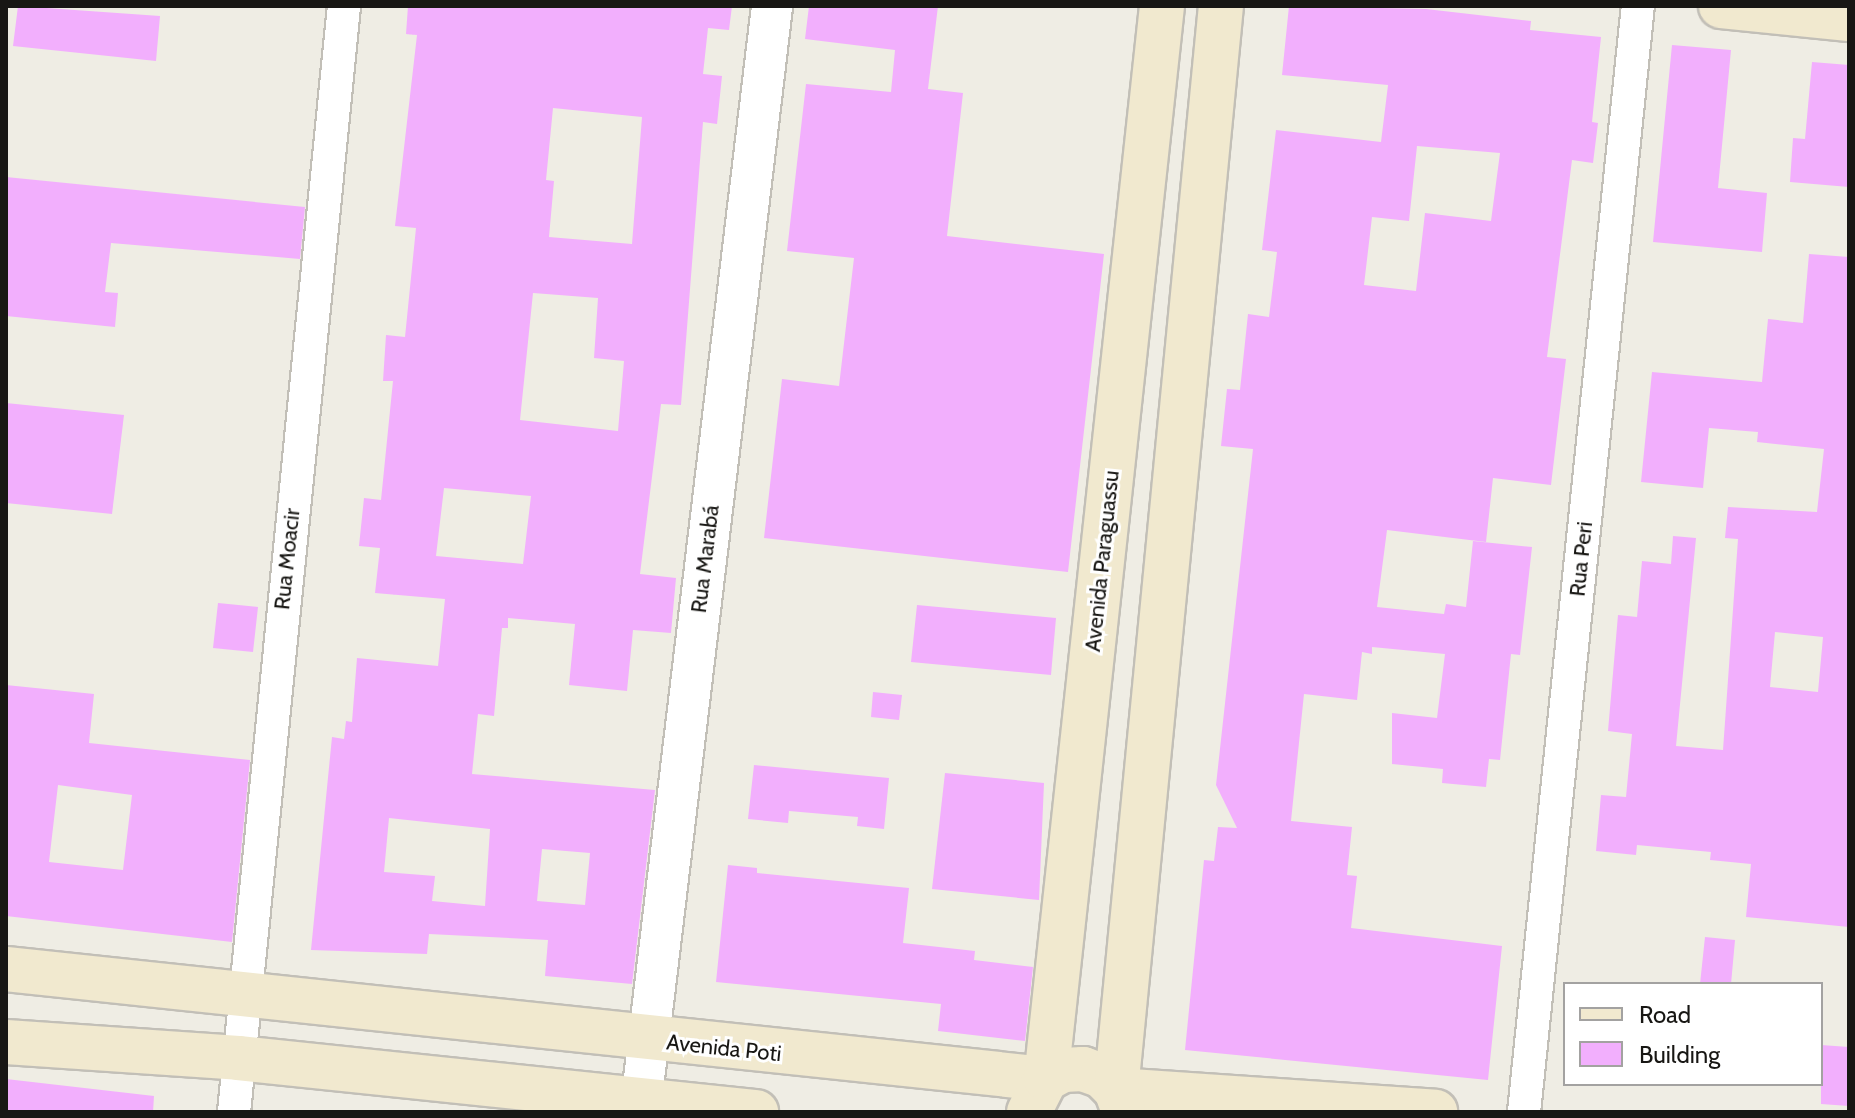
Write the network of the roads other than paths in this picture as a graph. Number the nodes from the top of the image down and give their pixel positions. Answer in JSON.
{"nodes":[{"id":1,"x":344,"y":6,"type":"edge"},
{"id":2,"x":772,"y":6,"type":"edge"},
{"id":3,"x":1162,"y":6,"type":"edge"},
{"id":4,"x":1221,"y":6,"type":"edge"},
{"id":5,"x":1638,"y":6,"type":"edge"},
{"id":6,"x":1721,"y":6,"type":"edge"},
{"id":7,"x":1849,"y":19,"type":"edge"},
{"id":8,"x":6,"y":969,"type":"edge"},
{"id":9,"x":243,"y":991,"type":"junction"},
{"id":10,"x":646,"y":1041,"type":"junction"},
{"id":11,"x":6,"y":1042,"type":"edge"},
{"id":12,"x":238,"y":1058,"type":"junction"},
{"id":13,"x":1038,"y":1096,"type":"edge"},
{"id":14,"x":1120,"y":1101,"type":"edge"},
{"id":15,"x":641,"y":1106,"type":"edge"},
{"id":16,"x":234,"y":1112,"type":"edge"},
{"id":17,"x":756,"y":1112,"type":"edge"},
{"id":18,"x":1435,"y":1112,"type":"edge"},
{"id":19,"x":1524,"y":1112,"type":"edge"}],
"edges":[{"from":1,"to":9,"type":"street","name":"Rua Moacir"},
{"from":2,"to":10,"type":"street","name":"Rua Marabá"},
{"from":3,"to":13,"type":"main road","name":"Avenida Paraguassu"},
{"from":4,"to":14,"type":"main road"},
{"from":5,"to":19,"type":"street","name":"Rua Peri"},
{"from":6,"to":7,"type":"main road"},
{"from":8,"to":9,"type":"main road","name":"Avenida Poti"},
{"from":9,"to":10,"type":"main road","name":"Avenida Poti"},
{"from":9,"to":12,"type":"street","name":"Rua Moacir"},
{"from":10,"to":13,"type":"main road","name":"Avenida Poti"},
{"from":10,"to":15,"type":"street","name":"Rua Marabá"},
{"from":11,"to":12,"type":"main road"},
{"from":12,"to":15,"type":"main road"},
{"from":12,"to":16,"type":"street","name":"Rua Moacir"},
{"from":13,"to":14,"type":"main road","name":"Avenida Poti"},
{"from":14,"to":18,"type":"main road","name":"Avenida Poti"},
{"from":15,"to":17,"type":"main road"}]}
